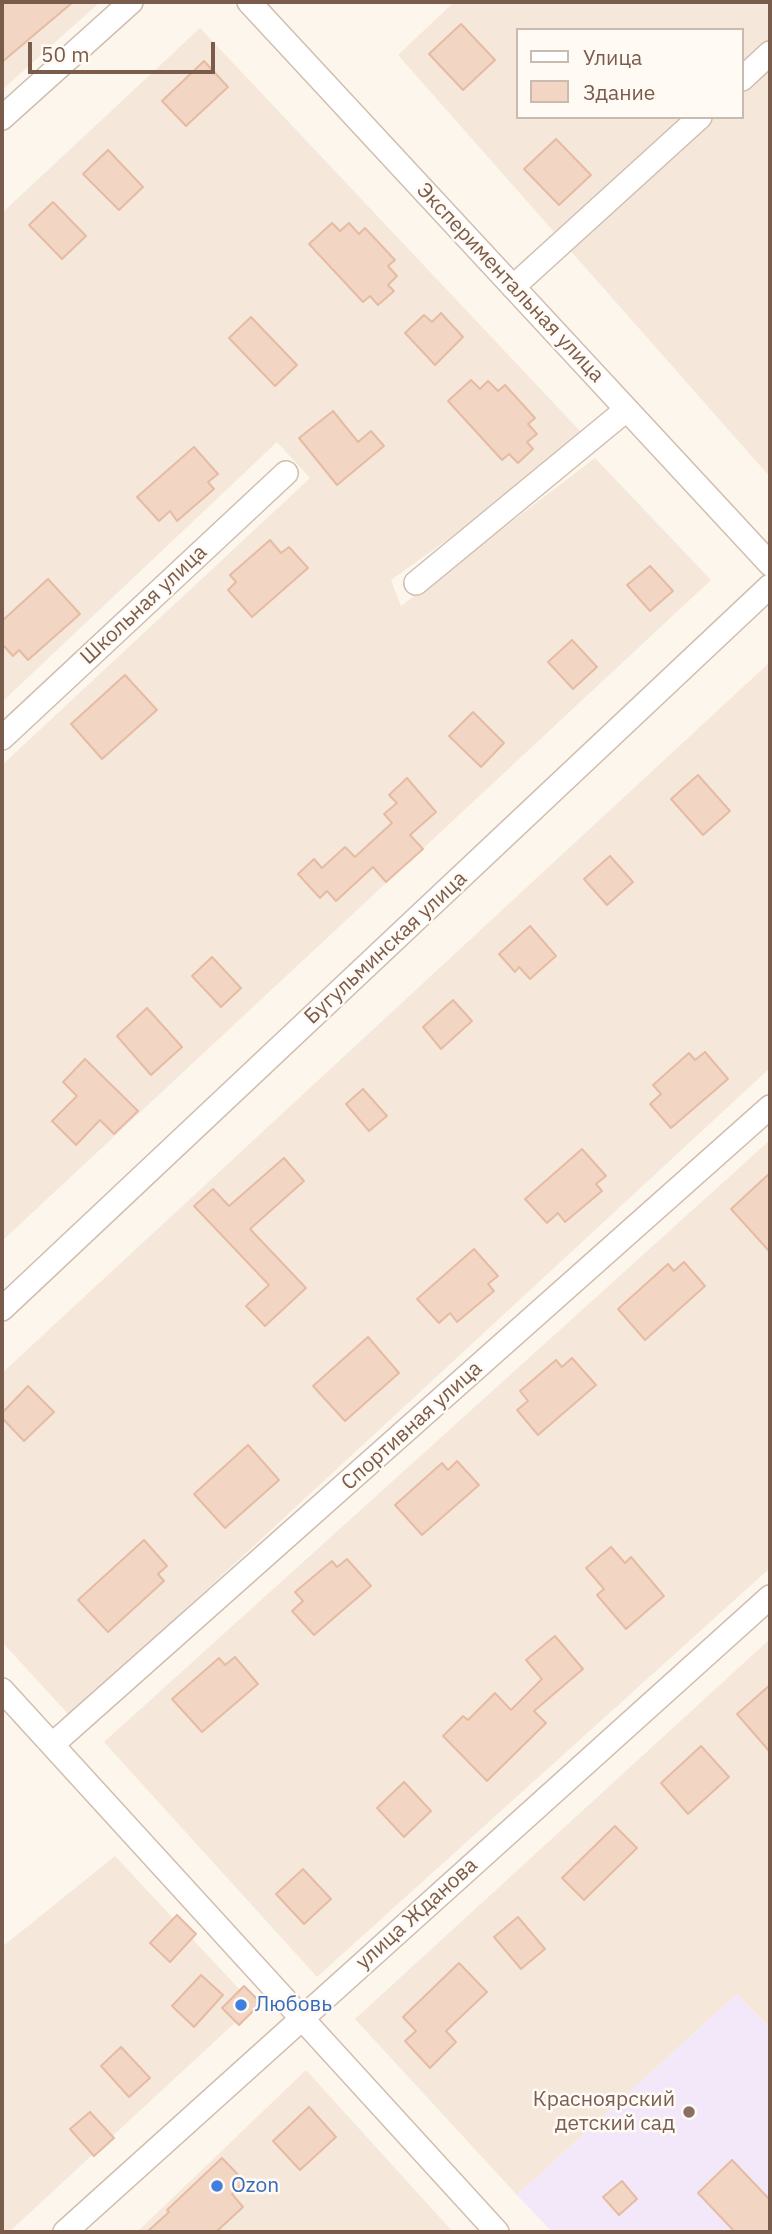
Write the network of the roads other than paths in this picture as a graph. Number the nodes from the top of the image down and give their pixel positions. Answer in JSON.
{"nodes":[{"id":1,"x":131,"y":2,"type":"edge"},
{"id":2,"x":249,"y":2,"type":"edge"},
{"id":3,"x":770,"y":53,"type":"edge"},
{"id":4,"x":744,"y":77,"type":"edge"},
{"id":5,"x":2,"y":118,"type":"edge"},
{"id":6,"x":698,"y":119,"type":"edge"},
{"id":7,"x":513,"y":287,"type":"junction"},
{"id":8,"x":626,"y":410,"type":"junction"},
{"id":9,"x":286,"y":473,"type":"dead end"},
{"id":10,"x":769,"y":560,"type":"edge"},
{"id":11,"x":416,"y":583,"type":"dead end"},
{"id":12,"x":770,"y":586,"type":"edge"},
{"id":13,"x":2,"y":738,"type":"edge"},
{"id":14,"x":770,"y":1107,"type":"edge"},
{"id":15,"x":2,"y":1309,"type":"edge"},
{"id":16,"x":770,"y":1597,"type":"edge"},
{"id":17,"x":2,"y":1690,"type":"edge"},
{"id":18,"x":53,"y":1744,"type":"junction"},
{"id":19,"x":301,"y":2017,"type":"junction"},
{"id":20,"x":65,"y":2232,"type":"edge"},
{"id":21,"x":497,"y":2232,"type":"edge"}],
"edges":[{"from":1,"to":5,"type":"street"},
{"from":2,"to":7,"type":"street","name":"Экспериментальная улица"},
{"from":3,"to":4,"type":"street"},
{"from":6,"to":7,"type":"street"},
{"from":7,"to":8,"type":"street","name":"Экспериментальная улица"},
{"from":8,"to":10,"type":"street","name":"Экспериментальная улица"},
{"from":8,"to":11,"type":"street"},
{"from":9,"to":13,"type":"street","name":"Школьная улица"},
{"from":12,"to":15,"type":"street","name":"Бугульминская улица"},
{"from":14,"to":18,"type":"street","name":"Спортивная улица"},
{"from":16,"to":19,"type":"street","name":"улица Жданова"},
{"from":17,"to":18,"type":"street"},
{"from":18,"to":19,"type":"street"},
{"from":19,"to":20,"type":"street","name":"улица Жданова"},
{"from":19,"to":21,"type":"street"}]}
